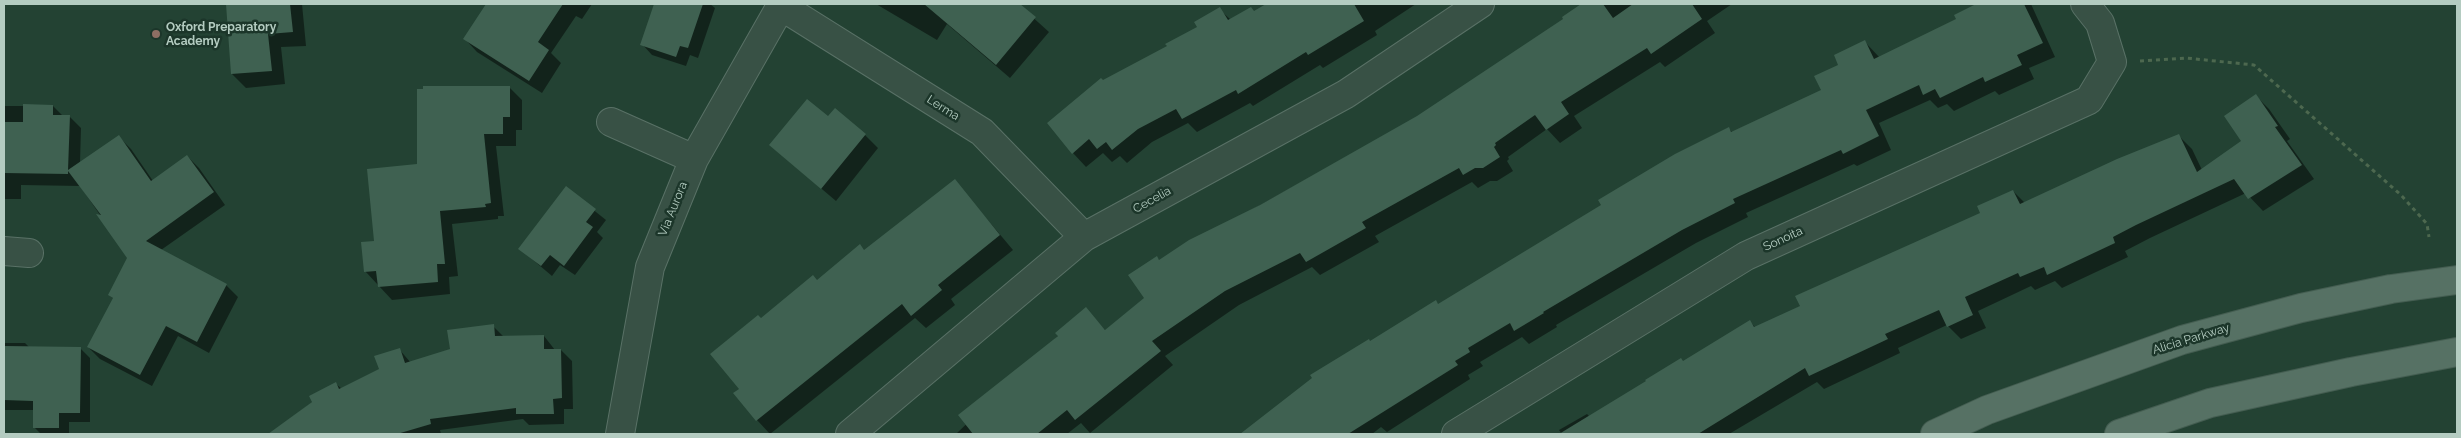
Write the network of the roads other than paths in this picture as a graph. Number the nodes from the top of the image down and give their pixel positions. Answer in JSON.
{"nodes":[{"id":1,"x":1480,"y":4,"type":"edge"},
{"id":2,"x":2085,"y":4,"type":"edge"},
{"id":3,"x":782,"y":5,"type":"edge"},
{"id":4,"x":611,"y":122,"type":"dead end"},
{"id":5,"x":694,"y":159,"type":"junction"},
{"id":6,"x":1084,"y":237,"type":"junction"},
{"id":7,"x":2457,"y":280,"type":"edge"},
{"id":8,"x":2457,"y":352,"type":"edge"},
{"id":9,"x":620,"y":434,"type":"edge"},
{"id":10,"x":850,"y":434,"type":"edge"},
{"id":11,"x":1456,"y":434,"type":"edge"},
{"id":12,"x":1935,"y":434,"type":"edge"},
{"id":13,"x":2119,"y":434,"type":"edge"}],
"edges":[{"from":1,"to":6,"type":"street","name":"Cecelia"},
{"from":2,"to":11,"type":"street","name":"Sonoita"},
{"from":3,"to":5,"type":"street","name":"Via Aurora"},
{"from":3,"to":6,"type":"street","name":"Lerma"},
{"from":4,"to":5,"type":"street"},
{"from":5,"to":9,"type":"street","name":"Via Aurora"},
{"from":6,"to":10,"type":"street","name":"Cecelia"},
{"from":7,"to":12,"type":"main road","name":"Alicia Parkway"},
{"from":8,"to":13,"type":"main road"}]}
